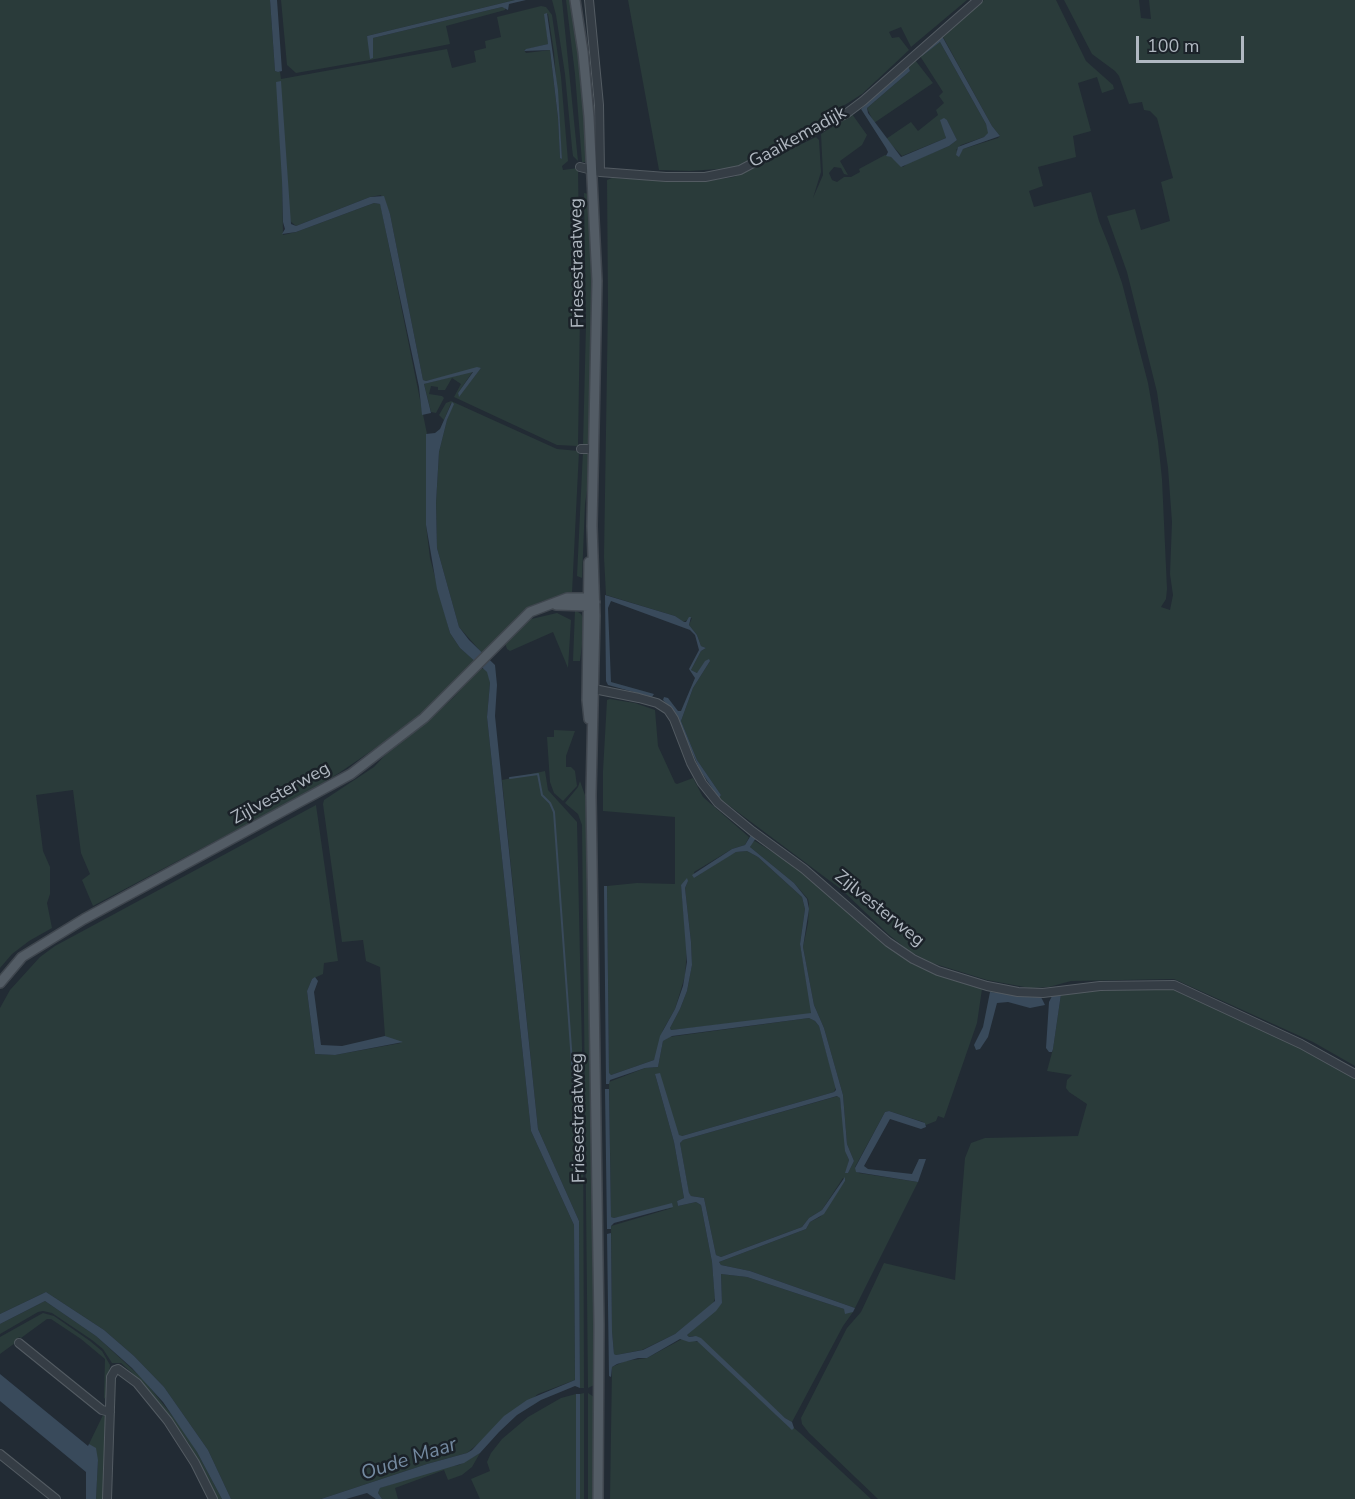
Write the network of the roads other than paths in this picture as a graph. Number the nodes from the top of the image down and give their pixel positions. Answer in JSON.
{"nodes":[{"id":1,"x":575,"y":0,"type":"edge"},
{"id":2,"x":589,"y":0,"type":"edge"},
{"id":3,"x":978,"y":0,"type":"edge"},
{"id":4,"x":580,"y":167,"type":"dead end"},
{"id":5,"x":596,"y":171,"type":"junction"},
{"id":6,"x":581,"y":449,"type":"dead end"},
{"id":7,"x":594,"y":449,"type":"junction"},
{"id":8,"x":590,"y":602,"type":"junction"},
{"id":9,"x":590,"y":688,"type":"junction"},
{"id":10,"x":1,"y":980,"type":"edge"},
{"id":11,"x":1355,"y":1074,"type":"edge"},
{"id":12,"x":19,"y":1343,"type":"dead end"},
{"id":13,"x":110,"y":1412,"type":"junction"},
{"id":14,"x":0,"y":1454,"type":"edge"},
{"id":15,"x":56,"y":1499,"type":"edge"},
{"id":16,"x":108,"y":1499,"type":"edge"},
{"id":17,"x":213,"y":1499,"type":"edge"},
{"id":18,"x":598,"y":1499,"type":"edge"}],
"edges":[{"from":1,"to":5,"type":"main road","name":"Friesestraatweg"},
{"from":2,"to":5,"type":"street","name":"Friesestraatweg"},
{"from":3,"to":5,"type":"street","name":"Gaaikemadijk"},
{"from":4,"to":5,"type":"street","name":"Gaaikemadijk"},
{"from":5,"to":7,"type":"main road","name":"Friesestraatweg"},
{"from":6,"to":7,"type":"street"},
{"from":7,"to":8,"type":"main road","name":"Friesestraatweg"},
{"from":8,"to":9,"type":"main road","name":"Friesestraatweg"},
{"from":8,"to":10,"type":"main road","name":"Zijlvesterweg"},
{"from":9,"to":11,"type":"street","name":"Zijlvesterweg"},
{"from":9,"to":18,"type":"main road","name":"Friesestraatweg"},
{"from":12,"to":13,"type":"street"},
{"from":13,"to":16,"type":"street"},
{"from":13,"to":17,"type":"street"},
{"from":14,"to":15,"type":"street"}]}
